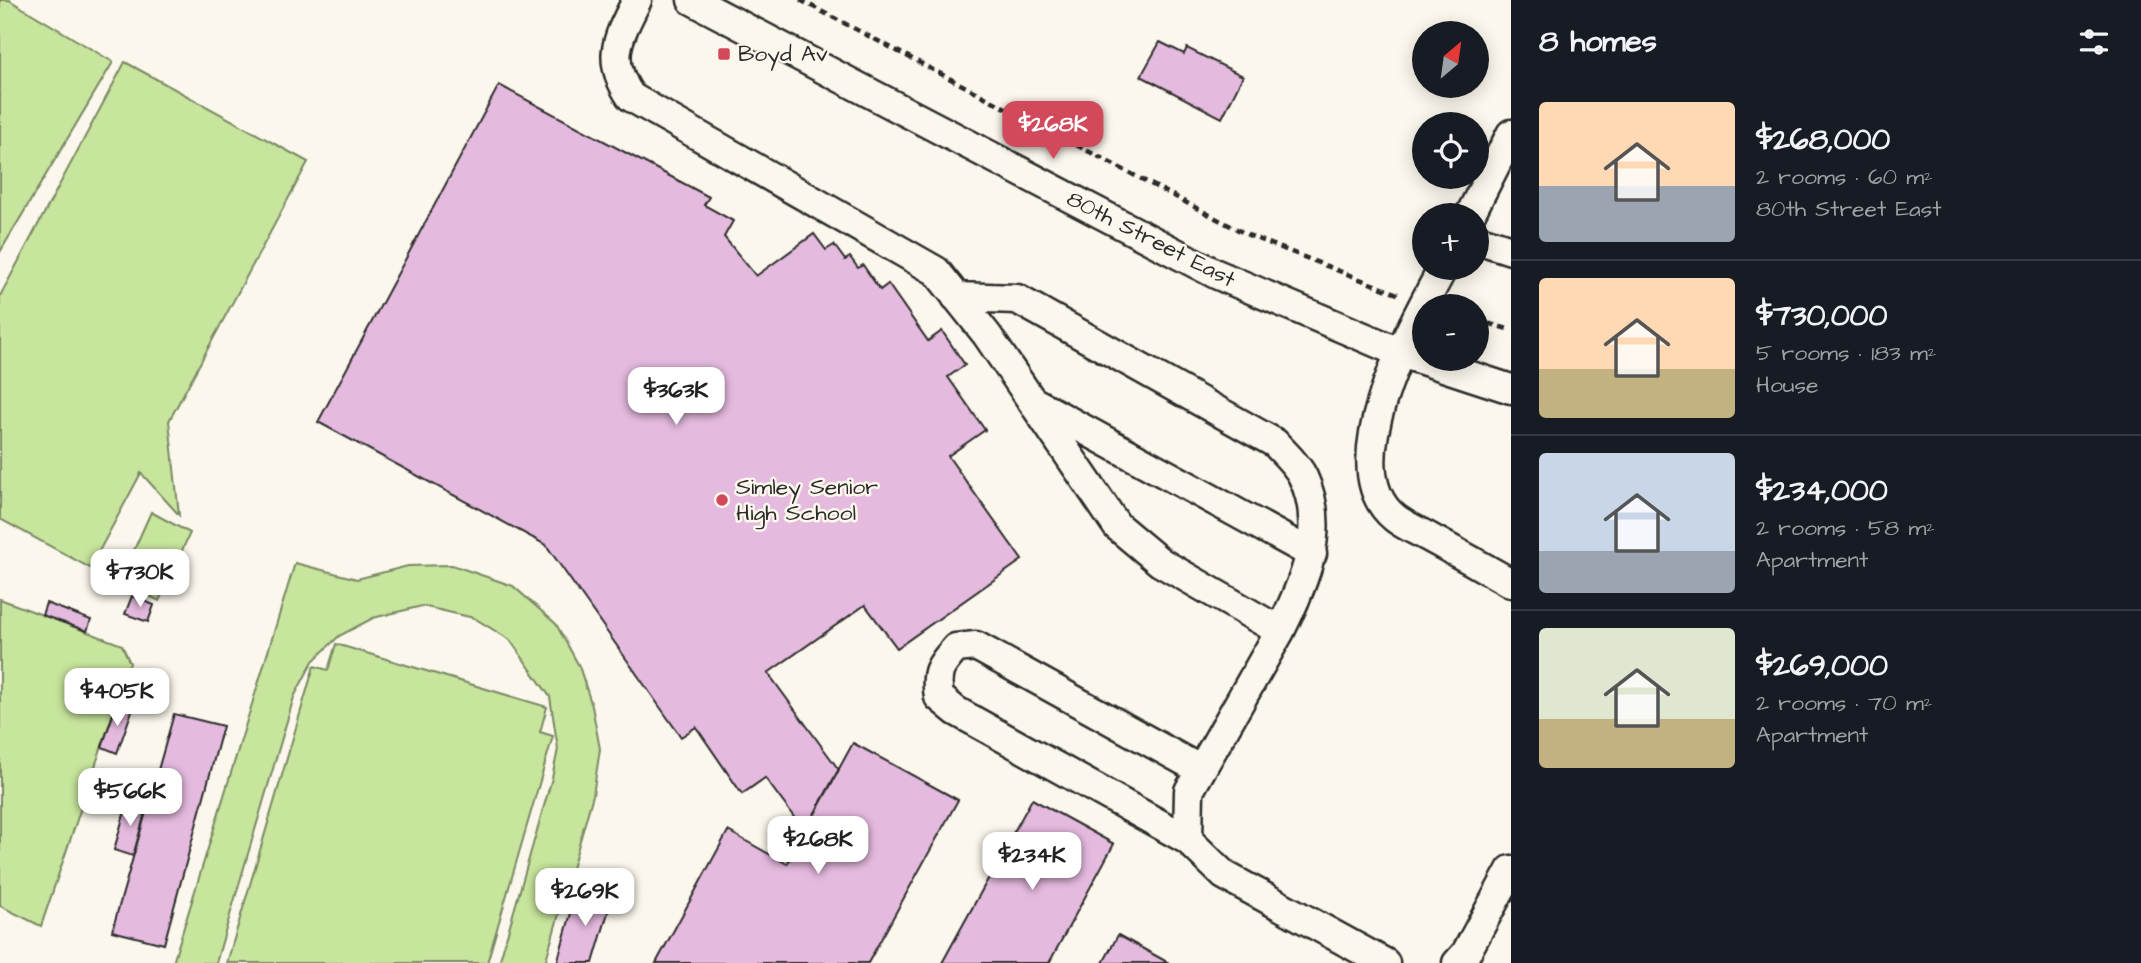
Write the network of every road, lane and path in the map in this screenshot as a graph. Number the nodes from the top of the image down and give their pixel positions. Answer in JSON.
{"nodes":[{"id":1,"x":637,"y":0,"type":"edge"},
{"id":2,"x":692,"y":0,"type":"edge"},
{"id":3,"x":800,"y":0,"type":"edge"},
{"id":4,"x":1511,"y":134,"type":"edge"},
{"id":5,"x":1476,"y":203,"type":"edge"},
{"id":6,"x":1489,"y":243,"type":"edge"},
{"id":7,"x":1511,"y":250,"type":"edge"},
{"id":8,"x":957,"y":297,"type":"junction"},
{"id":9,"x":1412,"y":300,"type":"edge"},
{"id":10,"x":1489,"y":324,"type":"edge"},
{"id":11,"x":1412,"y":328,"type":"edge"},
{"id":12,"x":1511,"y":330,"type":"edge"},
{"id":13,"x":1401,"y":353,"type":"junction"},
{"id":14,"x":1511,"y":389,"type":"edge"},
{"id":15,"x":1031,"y":400,"type":"junction"},
{"id":16,"x":1312,"y":554,"type":"junction"},
{"id":17,"x":1511,"y":583,"type":"edge"},
{"id":18,"x":1280,"y":631,"type":"junction"},
{"id":19,"x":1201,"y":770,"type":"junction"},
{"id":20,"x":1188,"y":840,"type":"junction"},
{"id":21,"x":1511,"y":870,"type":"edge"},
{"id":22,"x":1385,"y":963,"type":"edge"},
{"id":23,"x":1457,"y":963,"type":"edge"}],
"edges":[{"from":1,"to":8,"type":"street"},
{"from":2,"to":13,"type":"street","name":"80th Street East"},
{"from":3,"to":9,"type":"path"},
{"from":4,"to":5,"type":"street"},
{"from":6,"to":7,"type":"street"},
{"from":8,"to":15,"type":"street"},
{"from":8,"to":16,"type":"street"},
{"from":10,"to":12,"type":"path"},
{"from":11,"to":13,"type":"street"},
{"from":13,"to":14,"type":"street","name":"80th Street East"},
{"from":13,"to":17,"type":"street"},
{"from":15,"to":16,"type":"street"},
{"from":15,"to":18,"type":"street"},
{"from":16,"to":18,"type":"street"},
{"from":18,"to":19,"type":"street"},
{"from":19,"to":20,"type":"street"},
{"from":19,"to":20,"type":"street"},
{"from":20,"to":22,"type":"street"},
{"from":21,"to":23,"type":"street"}]}
